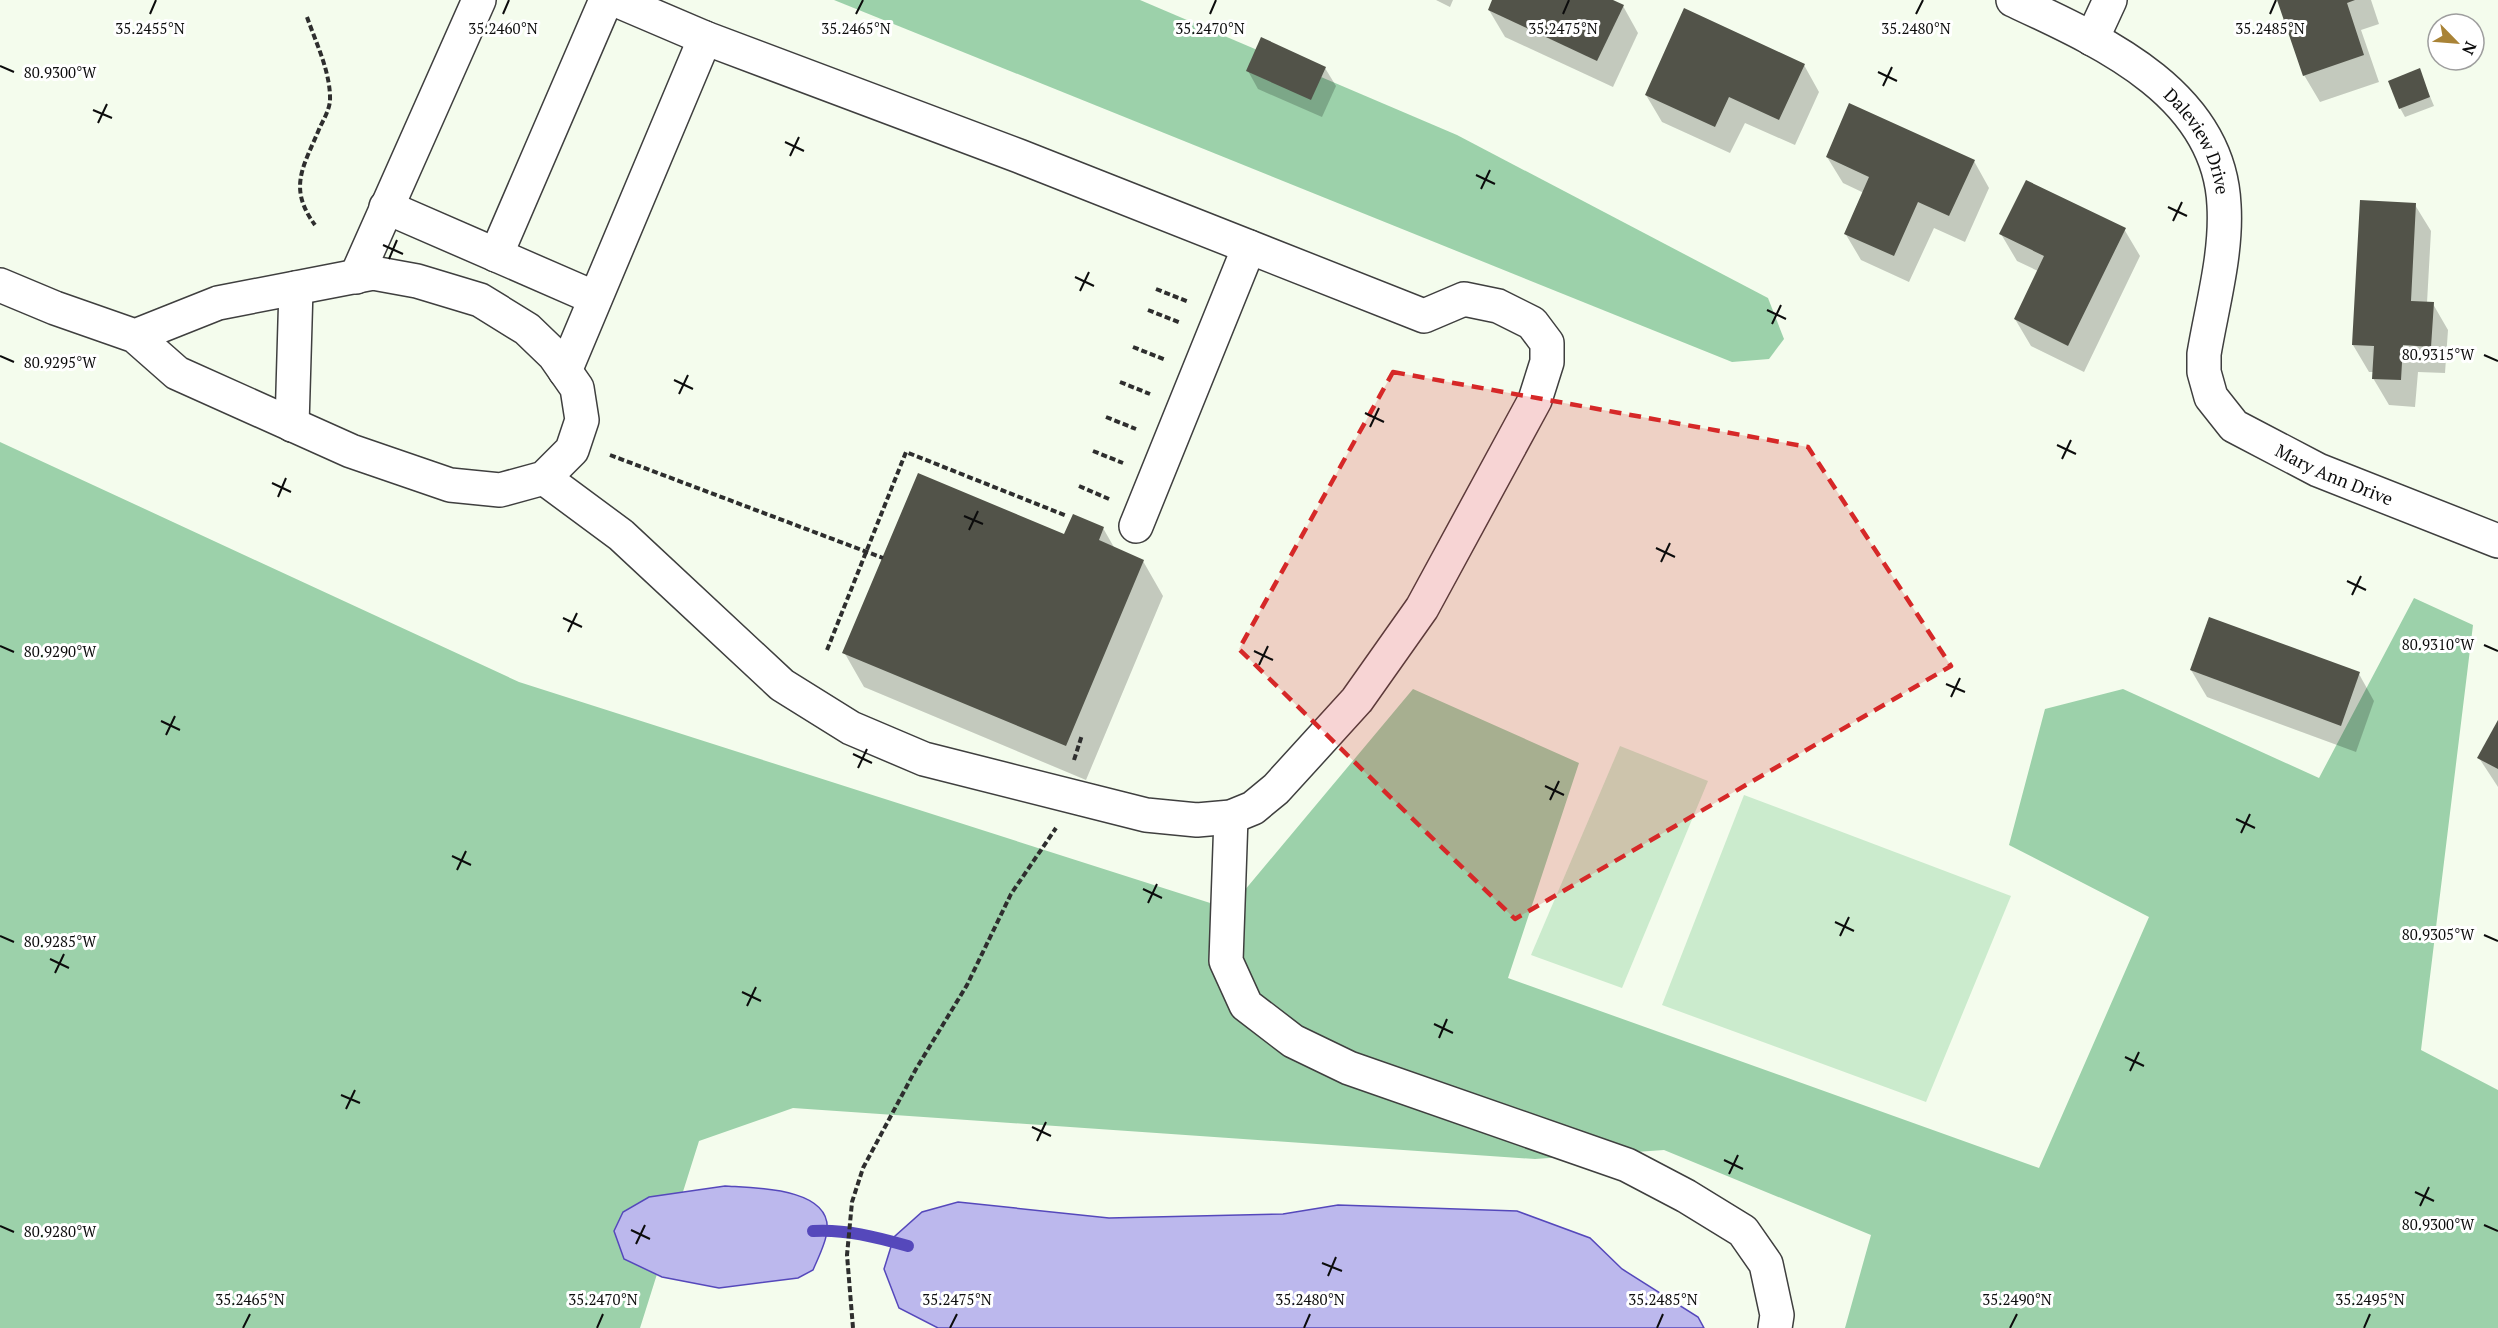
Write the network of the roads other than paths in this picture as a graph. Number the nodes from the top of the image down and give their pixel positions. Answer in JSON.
{"nodes":[{"id":1,"x":479,"y":0,"type":"edge"},
{"id":2,"x":606,"y":0,"type":"edge"},
{"id":3,"x":616,"y":0,"type":"edge"},
{"id":4,"x":2013,"y":0,"type":"edge"},
{"id":5,"x":2110,"y":0,"type":"edge"},
{"id":6,"x":705,"y":39,"type":"junction"},
{"id":7,"x":2092,"y":39,"type":"junction"},
{"id":8,"x":386,"y":207,"type":"junction"},
{"id":9,"x":1249,"y":247,"type":"junction"},
{"id":10,"x":496,"y":255,"type":"junction"},
{"id":11,"x":356,"y":277,"type":"junction"},
{"id":12,"x":0,"y":285,"type":"edge"},
{"id":13,"x":296,"y":288,"type":"junction"},
{"id":14,"x":595,"y":298,"type":"junction"},
{"id":15,"x":135,"y":336,"type":"junction"},
{"id":16,"x":565,"y":371,"type":"junction"},
{"id":17,"x":2204,"y":372,"type":"joint"},
{"id":18,"x":292,"y":425,"type":"junction"},
{"id":19,"x":544,"y":478,"type":"junction"},
{"id":20,"x":1136,"y":526,"type":"dead end"},
{"id":21,"x":2498,"y":541,"type":"edge"},
{"id":22,"x":1231,"y":817,"type":"junction"},
{"id":23,"x":1775,"y":1328,"type":"edge"}],
"edges":[{"from":1,"to":8,"type":"street"},
{"from":2,"to":10,"type":"street"},
{"from":3,"to":6,"type":"street"},
{"from":4,"to":7,"type":"street","name":"Daleview Drive"},
{"from":5,"to":7,"type":"street"},
{"from":6,"to":9,"type":"street"},
{"from":6,"to":14,"type":"street"},
{"from":7,"to":17,"type":"street","name":"Daleview Drive"},
{"from":8,"to":10,"type":"street"},
{"from":8,"to":11,"type":"street"},
{"from":9,"to":20,"type":"street"},
{"from":9,"to":22,"type":"street"},
{"from":10,"to":14,"type":"street"},
{"from":11,"to":13,"type":"street"},
{"from":11,"to":16,"type":"street"},
{"from":12,"to":15,"type":"street"},
{"from":13,"to":15,"type":"street"},
{"from":13,"to":18,"type":"street"},
{"from":14,"to":16,"type":"street"},
{"from":15,"to":18,"type":"street"},
{"from":16,"to":19,"type":"street"},
{"from":17,"to":21,"type":"street","name":"Mary Ann Drive"},
{"from":18,"to":19,"type":"street"},
{"from":19,"to":22,"type":"street"},
{"from":22,"to":23,"type":"street"}]}
